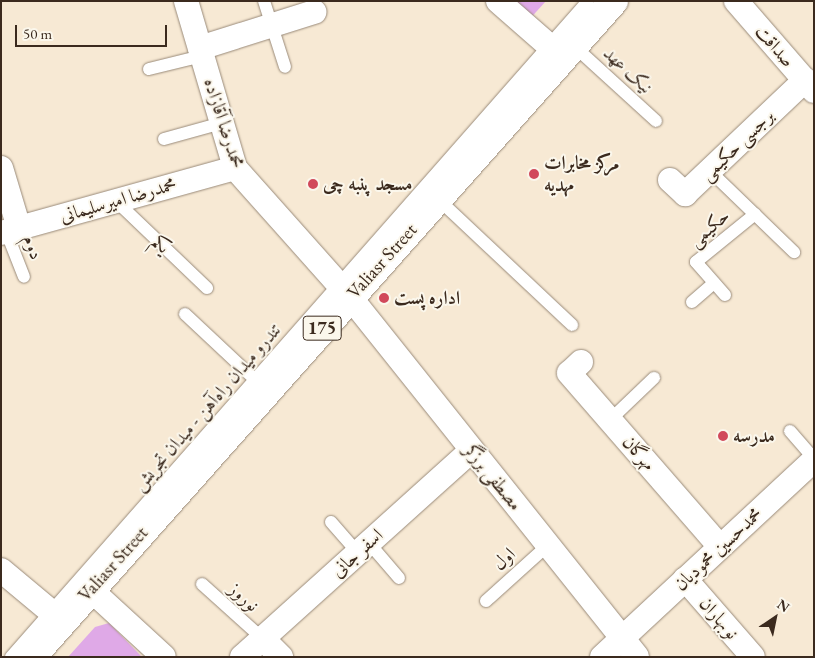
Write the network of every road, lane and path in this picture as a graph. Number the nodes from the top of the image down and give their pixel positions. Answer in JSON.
{"nodes":[{"id":1,"x":186,"y":1,"type":"edge"},
{"id":2,"x":264,"y":1,"type":"edge"},
{"id":3,"x":498,"y":1,"type":"edge"},
{"id":4,"x":588,"y":1,"type":"edge"},
{"id":5,"x":614,"y":1,"type":"edge"},
{"id":6,"x":736,"y":1,"type":"edge"},
{"id":7,"x":314,"y":12,"type":"dead end"},
{"id":8,"x":273,"y":25,"type":"junction"},
{"id":9,"x":562,"y":50,"type":"junction"},
{"id":10,"x":201,"y":52,"type":"junction"},
{"id":11,"x":285,"y":68,"type":"dead end"},
{"id":12,"x":149,"y":69,"type":"dead end"},
{"id":13,"x":809,"y":85,"type":"edge"},
{"id":14,"x":656,"y":121,"type":"dead end"},
{"id":15,"x":222,"y":123,"type":"junction"},
{"id":16,"x":164,"y":139,"type":"dead end"},
{"id":17,"x":1,"y":168,"type":"edge"},
{"id":18,"x":234,"y":168,"type":"junction"},
{"id":19,"x":710,"y":171,"type":"junction"},
{"id":20,"x":670,"y":180,"type":"dead end"},
{"id":21,"x":438,"y":198,"type":"junction"},
{"id":22,"x":116,"y":201,"type":"junction"},
{"id":23,"x":755,"y":214,"type":"junction"},
{"id":24,"x":9,"y":231,"type":"edge"},
{"id":25,"x":794,"y":252,"type":"dead end"},
{"id":26,"x":24,"y":277,"type":"dead end"},
{"id":27,"x":714,"y":283,"type":"junction"},
{"id":28,"x":207,"y":288,"type":"dead end"},
{"id":29,"x":344,"y":291,"type":"junction"},
{"id":30,"x":725,"y":295,"type":"dead end"},
{"id":31,"x":692,"y":302,"type":"dead end"},
{"id":32,"x":185,"y":314,"type":"dead end"},
{"id":33,"x":572,"y":325,"type":"dead end"},
{"id":34,"x":581,"y":362,"type":"dead end"},
{"id":35,"x":654,"y":378,"type":"dead end"},
{"id":36,"x":261,"y":385,"type":"junction"},
{"id":37,"x":610,"y":420,"type":"junction"},
{"id":38,"x":790,"y":431,"type":"dead end"},
{"id":39,"x":472,"y":450,"type":"junction"},
{"id":40,"x":811,"y":466,"type":"edge"},
{"id":41,"x":332,"y":522,"type":"dead end"},
{"id":42,"x":548,"y":545,"type":"junction"},
{"id":43,"x":720,"y":547,"type":"junction"},
{"id":44,"x":363,"y":548,"type":"junction"},
{"id":45,"x":1,"y":570,"type":"edge"},
{"id":46,"x":399,"y":578,"type":"dead end"},
{"id":47,"x":685,"y":579,"type":"junction"},
{"id":48,"x":202,"y":584,"type":"dead end"},
{"id":49,"x":90,"y":589,"type":"junction"},
{"id":50,"x":486,"y":601,"type":"dead end"},
{"id":51,"x":57,"y":617,"type":"junction"},
{"id":52,"x":262,"y":638,"type":"junction"},
{"id":53,"x":622,"y":638,"type":"junction"},
{"id":54,"x":12,"y":657,"type":"edge"},
{"id":55,"x":32,"y":657,"type":"edge"},
{"id":56,"x":164,"y":657,"type":"edge"},
{"id":57,"x":242,"y":657,"type":"edge"},
{"id":58,"x":281,"y":657,"type":"edge"},
{"id":59,"x":602,"y":657,"type":"edge"},
{"id":60,"x":637,"y":657,"type":"edge"},
{"id":61,"x":753,"y":657,"type":"edge"}],
"edges":[{"from":1,"to":10,"type":"street","name":"محمدرضا آقازاده"},
{"from":2,"to":8,"type":"lane"},
{"from":3,"to":9,"type":"street"},
{"from":4,"to":9,"type":"lane"},
{"from":5,"to":9,"type":"main road","name":"Valiasr Street","number":"175"},
{"from":6,"to":13,"type":"street","name":"صداقت"},
{"from":7,"to":8,"type":"street"},
{"from":8,"to":10,"type":"street"},
{"from":8,"to":11,"type":"lane"},
{"from":9,"to":14,"type":"lane","name":"نیک عهد"},
{"from":9,"to":21,"type":"main road","name":"Valiasr Street","number":"175"},
{"from":9,"to":29,"type":"lane"},
{"from":10,"to":12,"type":"lane"},
{"from":10,"to":15,"type":"street","name":"محمدرضا آقازاده"},
{"from":13,"to":19,"type":"street","name":"برجسی حکیمی"},
{"from":15,"to":16,"type":"lane"},
{"from":15,"to":18,"type":"street","name":"محمدرضا آقازاده"},
{"from":17,"to":24,"type":"street"},
{"from":18,"to":22,"type":"street","name":"محمدرضا امیرسلیمانی"},
{"from":18,"to":29,"type":"street","name":"محمدرضا آقازاده"},
{"from":19,"to":20,"type":"street","name":"برجسی حکیمی"},
{"from":19,"to":23,"type":"lane","name":"حکیمی"},
{"from":21,"to":29,"type":"main road","name":"Valiasr Street","number":"175"},
{"from":21,"to":33,"type":"lane"},
{"from":22,"to":24,"type":"street","name":"محمدرضا امیرسلیمانی"},
{"from":22,"to":28,"type":"lane","name":"یکم"},
{"from":23,"to":25,"type":"lane","name":"حکیمی"},
{"from":23,"to":27,"type":"lane","name":"حکیمی"},
{"from":24,"to":26,"type":"lane","name":"دوم"},
{"from":27,"to":30,"type":"lane","name":"حکیمی"},
{"from":27,"to":31,"type":"lane"},
{"from":29,"to":36,"type":"main road","name":"Valiasr Street","number":"175"},
{"from":29,"to":39,"type":"street","name":"مصطفی برزگر"},
{"from":32,"to":36,"type":"lane"},
{"from":34,"to":37,"type":"street","name":"مهرگان"},
{"from":35,"to":37,"type":"lane"},
{"from":36,"to":49,"type":"main road","name":"Valiasr Street","number":"175"},
{"from":36,"to":51,"type":"lane","name":"تندرو میدان راه‌آهن - میدان تجریش"},
{"from":37,"to":43,"type":"street","name":"مهرگان"},
{"from":38,"to":40,"type":"lane"},
{"from":39,"to":42,"type":"street","name":"مصطفی برزگر"},
{"from":39,"to":44,"type":"street","name":"اسفر جانی"},
{"from":40,"to":43,"type":"street","name":"محمدحسین محمودیان"},
{"from":41,"to":44,"type":"lane"},
{"from":42,"to":50,"type":"lane","name":"اول"},
{"from":42,"to":53,"type":"street","name":"مصطفی برزگر"},
{"from":43,"to":47,"type":"street","name":"محمدحسین محمودیان"},
{"from":44,"to":46,"type":"lane"},
{"from":44,"to":52,"type":"street","name":"اسفر جانی"},
{"from":45,"to":51,"type":"street"},
{"from":47,"to":53,"type":"street","name":"محمدحسین محمودیان"},
{"from":47,"to":61,"type":"street","name":"نوبهاران"},
{"from":48,"to":52,"type":"lane","name":"نوروز"},
{"from":49,"to":51,"type":"main road","name":"Valiasr Street","number":"175"},
{"from":49,"to":56,"type":"street"},
{"from":51,"to":54,"type":"lane","name":"تندرو میدان راه‌آهن - میدان تجریش"},
{"from":51,"to":55,"type":"main road","name":"Valiasr Street","number":"175"},
{"from":52,"to":57,"type":"street","name":"اسفر جانی"},
{"from":52,"to":58,"type":"street"},
{"from":53,"to":59,"type":"street","name":"محمدحسین محمودیان"},
{"from":53,"to":60,"type":"street","name":"مصطفی برزگر"}]}
